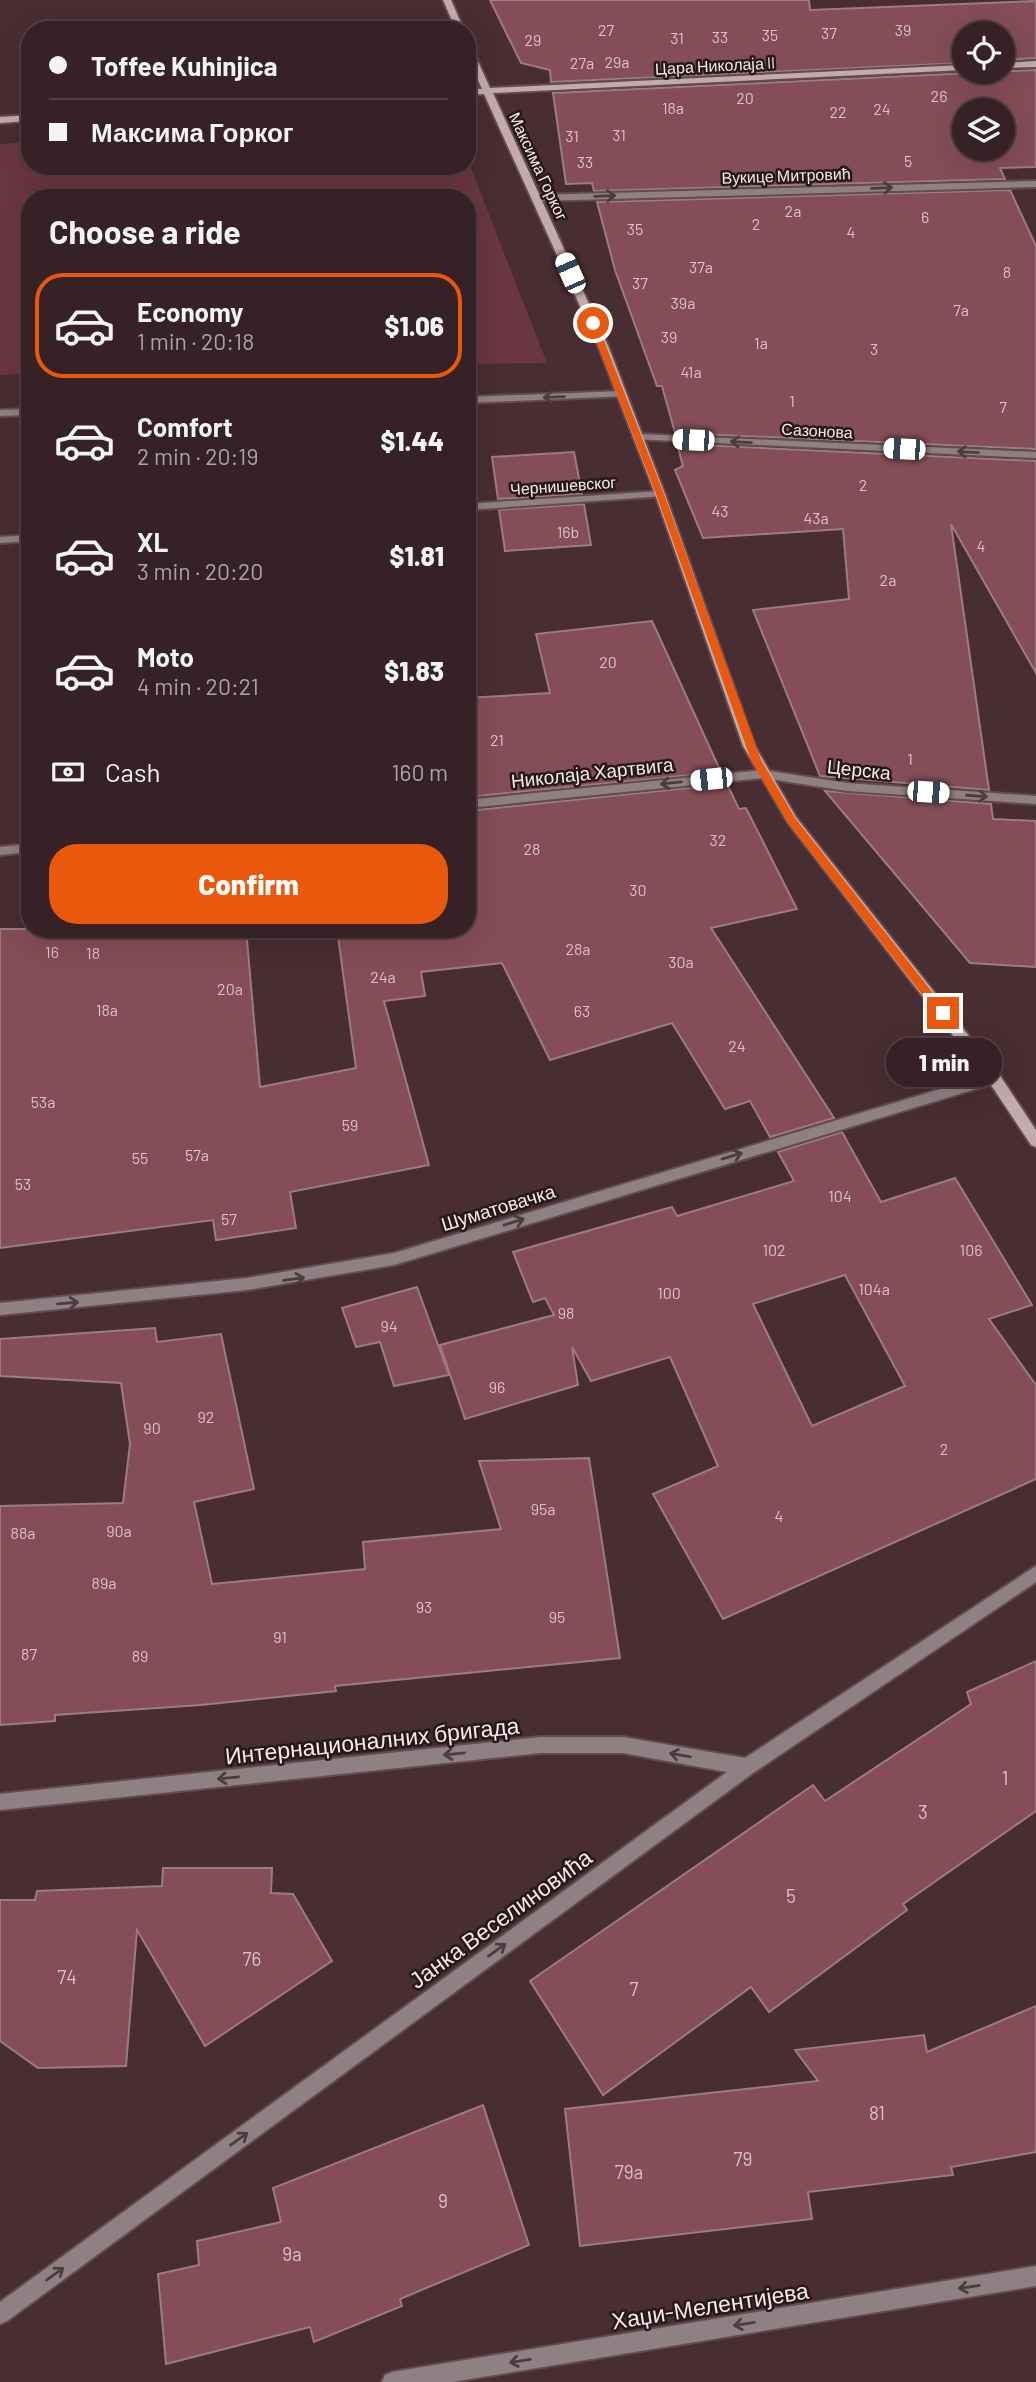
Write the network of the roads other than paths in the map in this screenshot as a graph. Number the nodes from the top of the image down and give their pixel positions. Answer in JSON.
{"nodes":[{"id":1,"x":447,"y":0,"type":"edge"},
{"id":2,"x":456,"y":21,"type":"edge"},
{"id":3,"x":1036,"y":64,"type":"edge"},
{"id":4,"x":1015,"y":65,"type":"edge"},
{"id":5,"x":476,"y":67,"type":"edge"},
{"id":6,"x":952,"y":68,"type":"edge"},
{"id":7,"x":486,"y":90,"type":"junction"},
{"id":8,"x":476,"y":91,"type":"edge"},
{"id":9,"x":21,"y":119,"type":"edge"},
{"id":10,"x":0,"y":120,"type":"edge"},
{"id":11,"x":1036,"y":184,"type":"edge"},
{"id":12,"x":537,"y":198,"type":"junction"},
{"id":13,"x":622,"y":394,"type":"junction"},
{"id":14,"x":476,"y":400,"type":"edge"},
{"id":15,"x":21,"y":412,"type":"edge"},
{"id":16,"x":0,"y":413,"type":"edge"},
{"id":17,"x":638,"y":437,"type":"junction"},
{"id":18,"x":1036,"y":455,"type":"edge"},
{"id":19,"x":660,"y":494,"type":"junction"},
{"id":20,"x":476,"y":506,"type":"edge"},
{"id":21,"x":21,"y":539,"type":"edge"},
{"id":22,"x":0,"y":540,"type":"edge"},
{"id":23,"x":763,"y":774,"type":"junction"},
{"id":24,"x":1036,"y":800,"type":"edge"},
{"id":25,"x":476,"y":803,"type":"edge"},
{"id":26,"x":21,"y":849,"type":"edge"},
{"id":27,"x":0,"y":851,"type":"edge"},
{"id":28,"x":994,"y":1078,"type":"junction"},
{"id":29,"x":1036,"y":1141,"type":"edge"},
{"id":30,"x":0,"y":1309,"type":"edge"},
{"id":31,"x":1036,"y":1573,"type":"edge"},
{"id":32,"x":747,"y":1767,"type":"junction"},
{"id":33,"x":0,"y":1802,"type":"edge"},
{"id":34,"x":1036,"y":2276,"type":"edge"},
{"id":35,"x":0,"y":2314,"type":"edge"},
{"id":36,"x":392,"y":2382,"type":"edge"}],
"edges":[{"from":1,"to":2,"type":"main road"},
{"from":3,"to":4,"type":"main road"},
{"from":5,"to":7,"type":"main road","name":"Максима Горког"},
{"from":6,"to":7,"type":"main road","name":"Цара Николаја II"},
{"from":7,"to":8,"type":"main road","name":"Цара Николаја II"},
{"from":7,"to":12,"type":"main road","name":"Максима Горког"},
{"from":9,"to":10,"type":"main road"},
{"from":12,"to":11,"type":"street","name":"Вукице Митровић","one_way":true},
{"from":12,"to":13,"type":"main road","name":"Максима Горког"},
{"from":13,"to":14,"type":"street","one_way":true},
{"from":13,"to":17,"type":"main road","name":"Максима Горког"},
{"from":15,"to":16,"type":"street"},
{"from":18,"to":17,"type":"street","name":"Сазонова","one_way":true},
{"from":17,"to":19,"type":"main road","name":"Максима Горког"},
{"from":19,"to":20,"type":"street","name":"Чернишевског"},
{"from":19,"to":23,"type":"main road","name":"Максима Горког"},
{"from":21,"to":22,"type":"street"},
{"from":23,"to":24,"type":"street","name":"Церска","one_way":true},
{"from":23,"to":25,"type":"street","name":"Николаја Хартвига","one_way":true},
{"from":23,"to":28,"type":"main road","name":"Максима Горког"},
{"from":26,"to":27,"type":"street"},
{"from":28,"to":29,"type":"main road","name":"Максима Горког"},
{"from":30,"to":28,"type":"street","name":"Шуматовачка","one_way":true},
{"from":31,"to":32,"type":"street","name":"Јанка Веселиновића"},
{"from":32,"to":33,"type":"street","name":"Интернационалних бригада","one_way":true},
{"from":35,"to":32,"type":"street","name":"Јанка Веселиновића","one_way":true},
{"from":34,"to":36,"type":"street","name":"Хаџи-Мелентијева","one_way":true}]}
